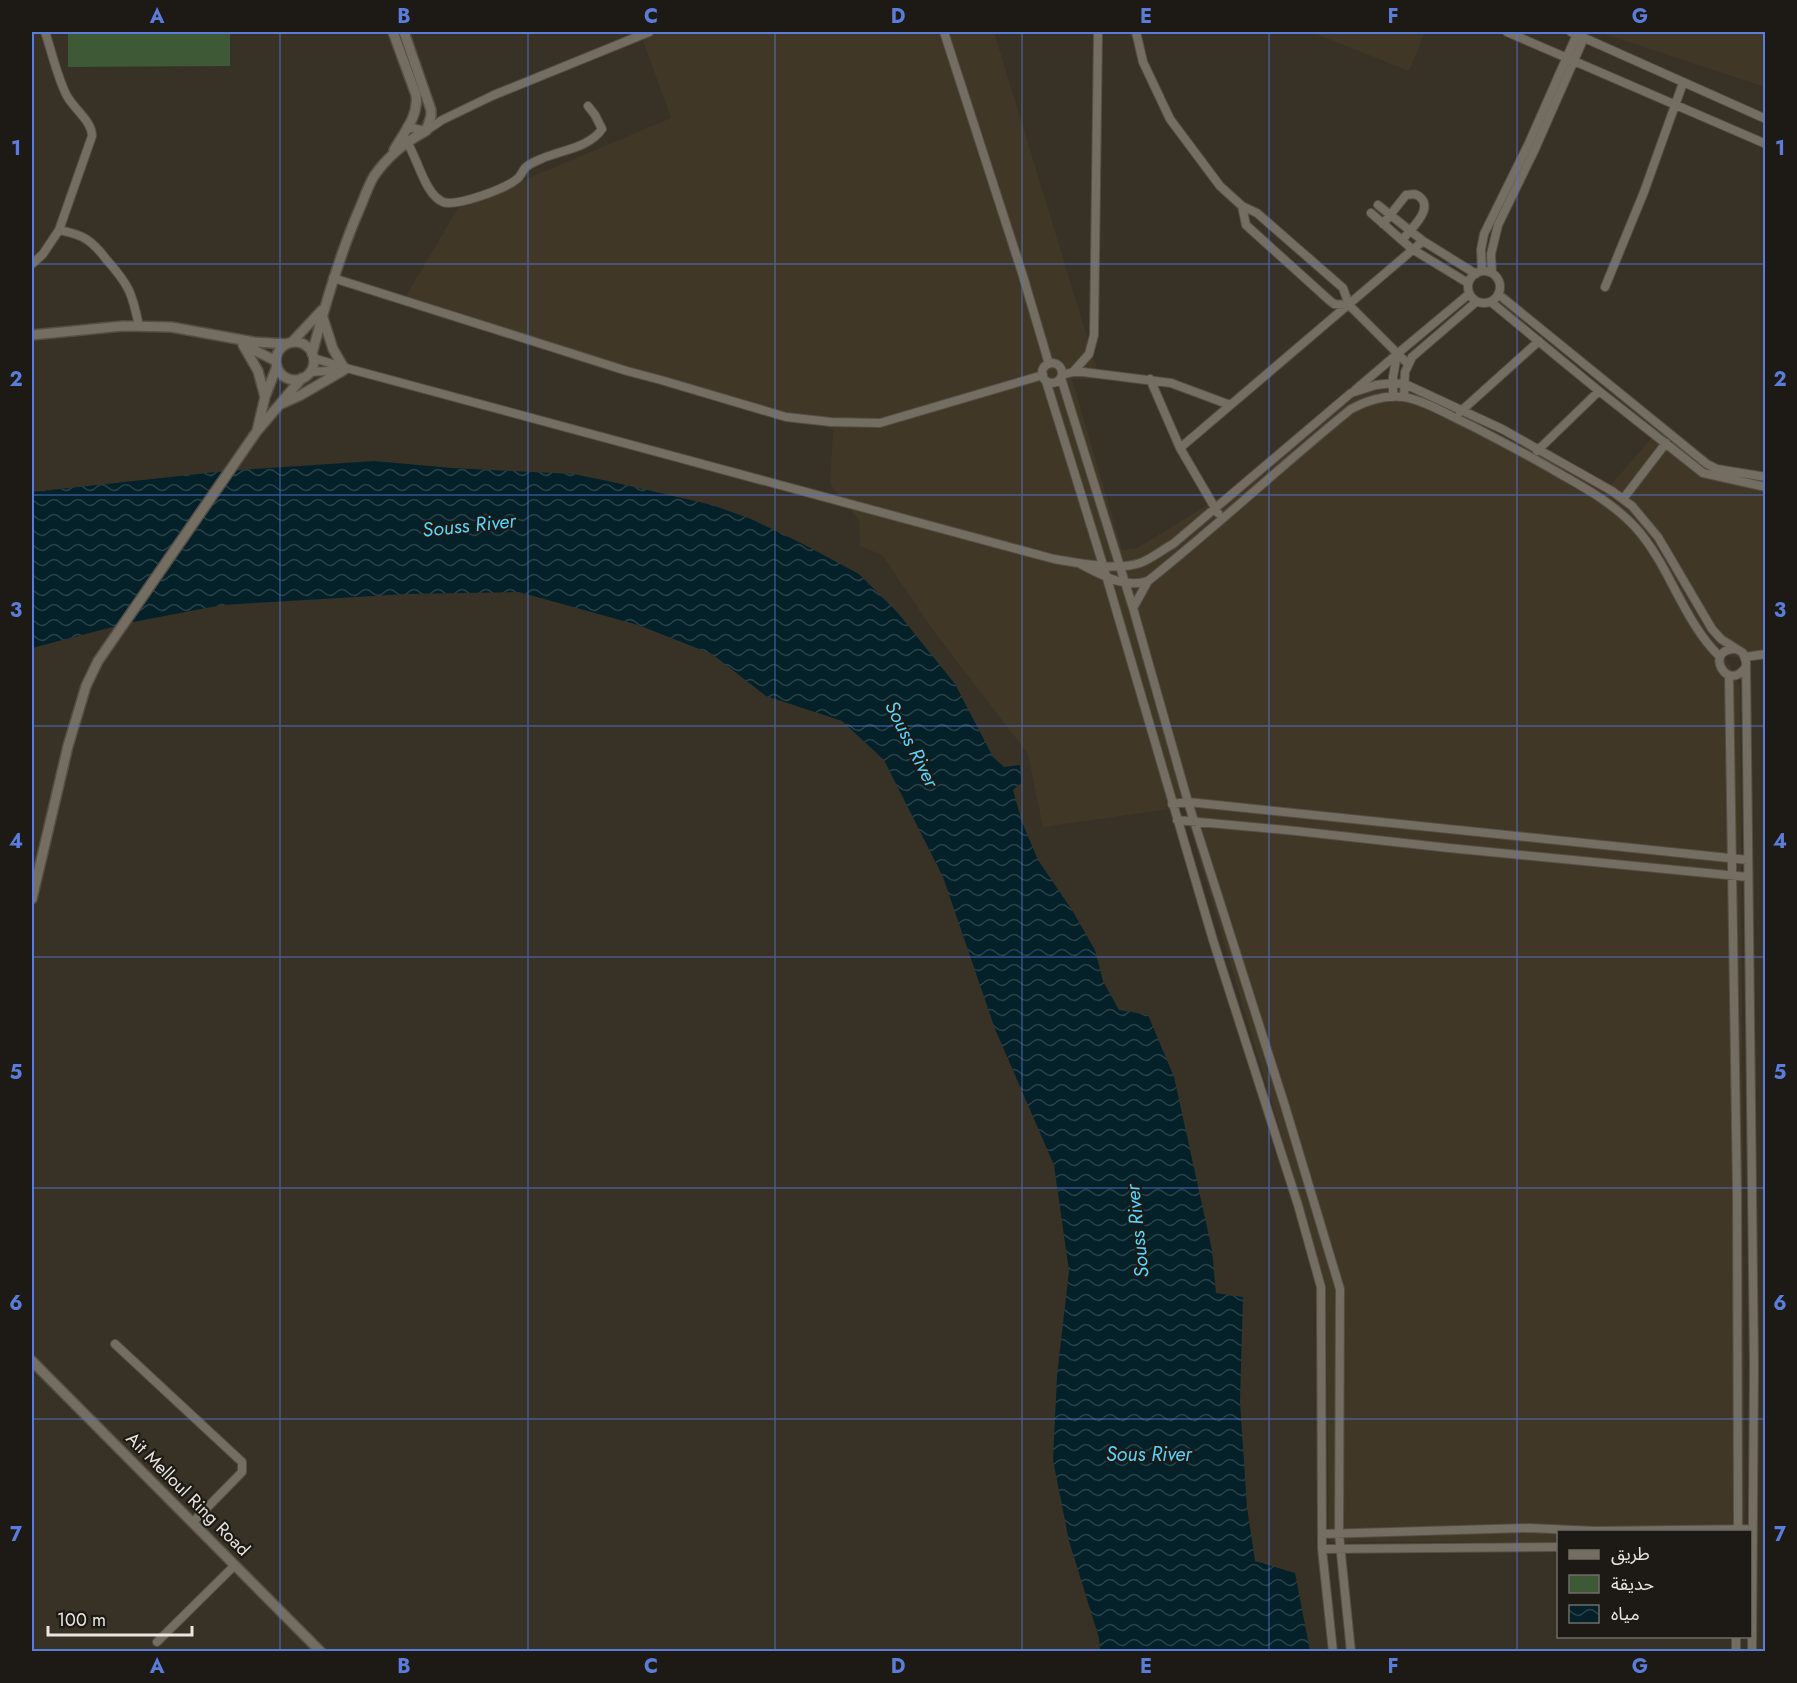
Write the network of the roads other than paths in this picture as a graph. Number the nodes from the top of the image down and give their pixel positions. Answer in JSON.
{"nodes":[{"id":1,"x":45,"y":32,"type":"edge"},
{"id":2,"x":393,"y":32,"type":"edge"},
{"id":3,"x":404,"y":32,"type":"edge"},
{"id":4,"x":649,"y":32,"type":"edge"},
{"id":5,"x":945,"y":32,"type":"edge"},
{"id":6,"x":1098,"y":32,"type":"edge"},
{"id":7,"x":1136,"y":32,"type":"edge"},
{"id":8,"x":1508,"y":32,"type":"edge"},
{"id":9,"x":1577,"y":34,"type":"edge"},
{"id":10,"x":1571,"y":59,"type":"junction"},
{"id":11,"x":1683,"y":83,"type":"junction"},
{"id":12,"x":1675,"y":104,"type":"junction"},
{"id":13,"x":588,"y":106,"type":"dead end"},
{"id":14,"x":416,"y":112,"type":"junction"},
{"id":15,"x":431,"y":116,"type":"junction"},
{"id":16,"x":1766,"y":119,"type":"edge"},
{"id":17,"x":442,"y":120,"type":"junction"},
{"id":18,"x":426,"y":131,"type":"junction"},
{"id":19,"x":406,"y":135,"type":"junction"},
{"id":20,"x":1766,"y":144,"type":"edge"},
{"id":21,"x":1378,"y":205,"type":"dead end"},
{"id":22,"x":1242,"y":206,"type":"junction"},
{"id":23,"x":1371,"y":213,"type":"dead end"},
{"id":24,"x":1390,"y":214,"type":"junction"},
{"id":25,"x":1383,"y":224,"type":"junction"},
{"id":26,"x":59,"y":230,"type":"junction"},
{"id":27,"x":1410,"y":230,"type":"junction"},
{"id":28,"x":1402,"y":240,"type":"junction"},
{"id":29,"x":1423,"y":241,"type":"junction"},
{"id":30,"x":1412,"y":249,"type":"junction"},
{"id":31,"x":32,"y":264,"type":"edge"},
{"id":32,"x":1479,"y":272,"type":"junction"},
{"id":33,"x":1491,"y":273,"type":"junction"},
{"id":34,"x":333,"y":278,"type":"junction"},
{"id":35,"x":1468,"y":283,"type":"junction"},
{"id":36,"x":1605,"y":287,"type":"dead end"},
{"id":37,"x":1469,"y":294,"type":"junction"},
{"id":38,"x":1498,"y":294,"type":"junction"},
{"id":39,"x":1476,"y":302,"type":"junction"},
{"id":40,"x":1491,"y":302,"type":"junction"},
{"id":41,"x":1348,"y":305,"type":"junction"},
{"id":42,"x":323,"y":311,"type":"junction"},
{"id":43,"x":139,"y":326,"type":"junction"},
{"id":44,"x":32,"y":335,"type":"edge"},
{"id":45,"x":225,"y":337,"type":"junction"},
{"id":46,"x":1539,"y":341,"type":"junction"},
{"id":47,"x":290,"y":343,"type":"junction"},
{"id":48,"x":243,"y":345,"type":"junction"},
{"id":49,"x":1397,"y":354,"type":"junction"},
{"id":50,"x":313,"y":356,"type":"junction"},
{"id":51,"x":276,"y":363,"type":"junction"},
{"id":52,"x":1049,"y":364,"type":"junction"},
{"id":53,"x":1408,"y":364,"type":"junction"},
{"id":54,"x":346,"y":369,"type":"junction"},
{"id":55,"x":310,"y":372,"type":"junction"},
{"id":56,"x":1073,"y":372,"type":"junction"},
{"id":57,"x":1062,"y":376,"type":"junction"},
{"id":58,"x":302,"y":378,"type":"junction"},
{"id":59,"x":1044,"y":378,"type":"junction"},
{"id":60,"x":1150,"y":379,"type":"junction"},
{"id":61,"x":1393,"y":383,"type":"junction"},
{"id":62,"x":1405,"y":384,"type":"junction"},
{"id":63,"x":1599,"y":391,"type":"junction"},
{"id":64,"x":1352,"y":393,"type":"junction"},
{"id":65,"x":266,"y":397,"type":"junction"},
{"id":66,"x":1393,"y":397,"type":"junction"},
{"id":67,"x":1404,"y":397,"type":"junction"},
{"id":68,"x":1230,"y":405,"type":"junction"},
{"id":69,"x":277,"y":406,"type":"junction"},
{"id":70,"x":1462,"y":410,"type":"junction"},
{"id":71,"x":1456,"y":418,"type":"junction"},
{"id":72,"x":257,"y":431,"type":"junction"},
{"id":73,"x":1666,"y":443,"type":"junction"},
{"id":74,"x":1180,"y":448,"type":"junction"},
{"id":75,"x":1539,"y":449,"type":"junction"},
{"id":76,"x":1532,"y":457,"type":"junction"},
{"id":77,"x":1766,"y":477,"type":"edge"},
{"id":78,"x":1766,"y":487,"type":"edge"},
{"id":79,"x":1623,"y":499,"type":"junction"},
{"id":80,"x":1215,"y":509,"type":"junction"},
{"id":81,"x":1222,"y":518,"type":"junction"},
{"id":82,"x":1078,"y":564,"type":"junction"},
{"id":83,"x":1103,"y":565,"type":"junction"},
{"id":84,"x":1120,"y":567,"type":"junction"},
{"id":85,"x":1106,"y":577,"type":"junction"},
{"id":86,"x":1148,"y":581,"type":"junction"},
{"id":87,"x":1125,"y":583,"type":"junction"},
{"id":88,"x":1132,"y":608,"type":"junction"},
{"id":89,"x":1734,"y":649,"type":"junction"},
{"id":90,"x":1766,"y":654,"type":"edge"},
{"id":91,"x":1720,"y":657,"type":"junction"},
{"id":92,"x":1745,"y":657,"type":"junction"},
{"id":93,"x":1745,"y":668,"type":"junction"},
{"id":94,"x":1729,"y":675,"type":"junction"},
{"id":95,"x":1188,"y":802,"type":"junction"},
{"id":96,"x":1172,"y":804,"type":"junction"},
{"id":97,"x":1177,"y":820,"type":"junction"},
{"id":98,"x":1194,"y":822,"type":"junction"},
{"id":99,"x":1531,"y":839,"type":"junction"},
{"id":100,"x":1541,"y":840,"type":"junction"},
{"id":101,"x":1528,"y":855,"type":"junction"},
{"id":102,"x":1541,"y":856,"type":"junction"},
{"id":103,"x":1733,"y":859,"type":"junction"},
{"id":104,"x":1748,"y":860,"type":"junction"},
{"id":105,"x":1733,"y":876,"type":"junction"},
{"id":106,"x":1748,"y":877,"type":"junction"},
{"id":107,"x":32,"y":899,"type":"edge"},
{"id":108,"x":115,"y":1344,"type":"dead end"},
{"id":109,"x":32,"y":1361,"type":"edge"},
{"id":110,"x":193,"y":1522,"type":"junction"},
{"id":111,"x":1753,"y":1529,"type":"junction"},
{"id":112,"x":1573,"y":1530,"type":"edge"},
{"id":113,"x":1738,"y":1530,"type":"edge"},
{"id":114,"x":1322,"y":1534,"type":"junction"},
{"id":115,"x":1339,"y":1534,"type":"junction"},
{"id":116,"x":1752,"y":1544,"type":"edge"},
{"id":117,"x":1557,"y":1546,"type":"edge"},
{"id":118,"x":1340,"y":1549,"type":"junction"},
{"id":119,"x":1322,"y":1550,"type":"junction"},
{"id":120,"x":235,"y":1565,"type":"junction"},
{"id":121,"x":158,"y":1642,"type":"dead end"},
{"id":122,"x":321,"y":1652,"type":"edge"},
{"id":123,"x":1333,"y":1652,"type":"edge"},
{"id":124,"x":1351,"y":1652,"type":"edge"},
{"id":125,"x":1752,"y":1652,"type":"edge"}],
"edges":[{"from":1,"to":26,"type":"street"},
{"from":2,"to":14,"type":"street"},
{"from":3,"to":15,"type":"street"},
{"from":4,"to":17,"type":"street"},
{"from":5,"to":52,"type":"street"},
{"from":6,"to":56,"type":"street"},
{"from":7,"to":22,"type":"street"},
{"from":8,"to":10,"type":"street"},
{"from":9,"to":10,"type":"street"},
{"from":9,"to":11,"type":"street"},
{"from":10,"to":12,"type":"street"},
{"from":10,"to":32,"type":"street"},
{"from":10,"to":33,"type":"street"},
{"from":11,"to":12,"type":"street"},
{"from":11,"to":16,"type":"street"},
{"from":12,"to":20,"type":"street"},
{"from":12,"to":36,"type":"street"},
{"from":13,"to":19,"type":"street"},
{"from":14,"to":15,"type":"street"},
{"from":14,"to":19,"type":"street"},
{"from":15,"to":17,"type":"street"},
{"from":15,"to":18,"type":"street"},
{"from":17,"to":18,"type":"street"},
{"from":18,"to":19,"type":"street"},
{"from":18,"to":19,"type":"street"},
{"from":19,"to":34,"type":"street"},
{"from":21,"to":24,"type":"street"},
{"from":22,"to":41,"type":"street"},
{"from":22,"to":41,"type":"street"},
{"from":23,"to":25,"type":"street"},
{"from":24,"to":25,"type":"street"},
{"from":24,"to":27,"type":"street"},
{"from":24,"to":27,"type":"street"},
{"from":25,"to":28,"type":"street"},
{"from":26,"to":31,"type":"street"},
{"from":26,"to":43,"type":"street"},
{"from":27,"to":28,"type":"street"},
{"from":27,"to":29,"type":"street"},
{"from":28,"to":30,"type":"street"},
{"from":29,"to":30,"type":"street"},
{"from":29,"to":32,"type":"street"},
{"from":30,"to":35,"type":"street"},
{"from":30,"to":41,"type":"street"},
{"from":32,"to":33,"type":"street"},
{"from":32,"to":35,"type":"street"},
{"from":33,"to":38,"type":"street"},
{"from":34,"to":42,"type":"street"},
{"from":34,"to":59,"type":"street"},
{"from":35,"to":37,"type":"street"},
{"from":37,"to":39,"type":"street"},
{"from":37,"to":49,"type":"street"},
{"from":38,"to":40,"type":"street"},
{"from":38,"to":77,"type":"street"},
{"from":39,"to":40,"type":"street"},
{"from":39,"to":53,"type":"street"},
{"from":40,"to":46,"type":"street"},
{"from":41,"to":49,"type":"street"},
{"from":41,"to":68,"type":"street"},
{"from":42,"to":47,"type":"street"},
{"from":42,"to":50,"type":"street"},
{"from":42,"to":54,"type":"street"},
{"from":43,"to":44,"type":"street"},
{"from":43,"to":45,"type":"street"},
{"from":45,"to":47,"type":"street"},
{"from":45,"to":48,"type":"street"},
{"from":46,"to":63,"type":"street"},
{"from":46,"to":70,"type":"street"},
{"from":47,"to":50,"type":"street"},
{"from":47,"to":51,"type":"street"},
{"from":48,"to":51,"type":"street"},
{"from":48,"to":65,"type":"street"},
{"from":49,"to":53,"type":"street"},
{"from":49,"to":61,"type":"street"},
{"from":49,"to":64,"type":"street"},
{"from":50,"to":54,"type":"street"},
{"from":50,"to":55,"type":"street"},
{"from":51,"to":58,"type":"street"},
{"from":51,"to":65,"type":"street"},
{"from":52,"to":57,"type":"street"},
{"from":52,"to":59,"type":"street"},
{"from":53,"to":62,"type":"street"},
{"from":54,"to":55,"type":"street"},
{"from":54,"to":69,"type":"street"},
{"from":54,"to":82,"type":"street"},
{"from":55,"to":58,"type":"street"},
{"from":56,"to":57,"type":"street"},
{"from":56,"to":60,"type":"street"},
{"from":57,"to":59,"type":"street"},
{"from":57,"to":84,"type":"street"},
{"from":58,"to":69,"type":"street"},
{"from":59,"to":83,"type":"street"},
{"from":60,"to":68,"type":"street"},
{"from":60,"to":74,"type":"street"},
{"from":61,"to":62,"type":"street"},
{"from":61,"to":64,"type":"street"},
{"from":61,"to":66,"type":"street"},
{"from":62,"to":67,"type":"street"},
{"from":62,"to":70,"type":"street"},
{"from":63,"to":73,"type":"street"},
{"from":63,"to":75,"type":"street"},
{"from":64,"to":80,"type":"street"},
{"from":65,"to":72,"type":"street"},
{"from":66,"to":67,"type":"street"},
{"from":66,"to":81,"type":"street"},
{"from":67,"to":71,"type":"street"},
{"from":68,"to":74,"type":"street"},
{"from":69,"to":72,"type":"street"},
{"from":70,"to":71,"type":"street"},
{"from":70,"to":75,"type":"street"},
{"from":71,"to":76,"type":"street"},
{"from":72,"to":107,"type":"street"},
{"from":73,"to":78,"type":"street"},
{"from":73,"to":79,"type":"street"},
{"from":74,"to":80,"type":"street"},
{"from":75,"to":76,"type":"street"},
{"from":75,"to":79,"type":"street"},
{"from":76,"to":91,"type":"street"},
{"from":79,"to":89,"type":"street"},
{"from":80,"to":81,"type":"street"},
{"from":80,"to":84,"type":"street"},
{"from":81,"to":86,"type":"street"},
{"from":82,"to":83,"type":"street"},
{"from":82,"to":85,"type":"street"},
{"from":83,"to":84,"type":"street"},
{"from":83,"to":85,"type":"street"},
{"from":84,"to":87,"type":"street"},
{"from":85,"to":87,"type":"street"},
{"from":85,"to":96,"type":"street"},
{"from":86,"to":87,"type":"street"},
{"from":86,"to":88,"type":"street"},
{"from":87,"to":88,"type":"street"},
{"from":88,"to":95,"type":"street"},
{"from":89,"to":91,"type":"street"},
{"from":89,"to":92,"type":"street"},
{"from":90,"to":92,"type":"street"},
{"from":91,"to":94,"type":"street"},
{"from":92,"to":93,"type":"street"},
{"from":93,"to":94,"type":"street"},
{"from":93,"to":104,"type":"street"},
{"from":94,"to":103,"type":"street"},
{"from":95,"to":96,"type":"street"},
{"from":95,"to":98,"type":"street"},
{"from":95,"to":99,"type":"street"},
{"from":96,"to":97,"type":"street"},
{"from":97,"to":98,"type":"street"},
{"from":97,"to":114,"type":"street"},
{"from":98,"to":101,"type":"street"},
{"from":98,"to":115,"type":"street"},
{"from":99,"to":100,"type":"street"},
{"from":99,"to":101,"type":"street"},
{"from":100,"to":102,"type":"street"},
{"from":100,"to":103,"type":"street"},
{"from":101,"to":102,"type":"street"},
{"from":102,"to":105,"type":"street"},
{"from":103,"to":104,"type":"street"},
{"from":103,"to":105,"type":"street"},
{"from":104,"to":106,"type":"street"},
{"from":105,"to":106,"type":"street"},
{"from":105,"to":113,"type":"street"},
{"from":106,"to":111,"type":"street"},
{"from":108,"to":110,"type":"street"},
{"from":109,"to":110,"type":"street","name":"Ait Melloul Ring Road"},
{"from":110,"to":120,"type":"street","name":"Ait Melloul Ring Road"},
{"from":111,"to":113,"type":"street"},
{"from":111,"to":116,"type":"street"},
{"from":112,"to":115,"type":"street"},
{"from":114,"to":115,"type":"street"},
{"from":114,"to":119,"type":"street"},
{"from":115,"to":118,"type":"street"},
{"from":116,"to":125,"type":"street"},
{"from":117,"to":118,"type":"street"},
{"from":118,"to":119,"type":"street"},
{"from":118,"to":124,"type":"street"},
{"from":119,"to":123,"type":"street"},
{"from":120,"to":121,"type":"street"},
{"from":120,"to":122,"type":"street","name":"Ait Melloul Ring Road"}]}
